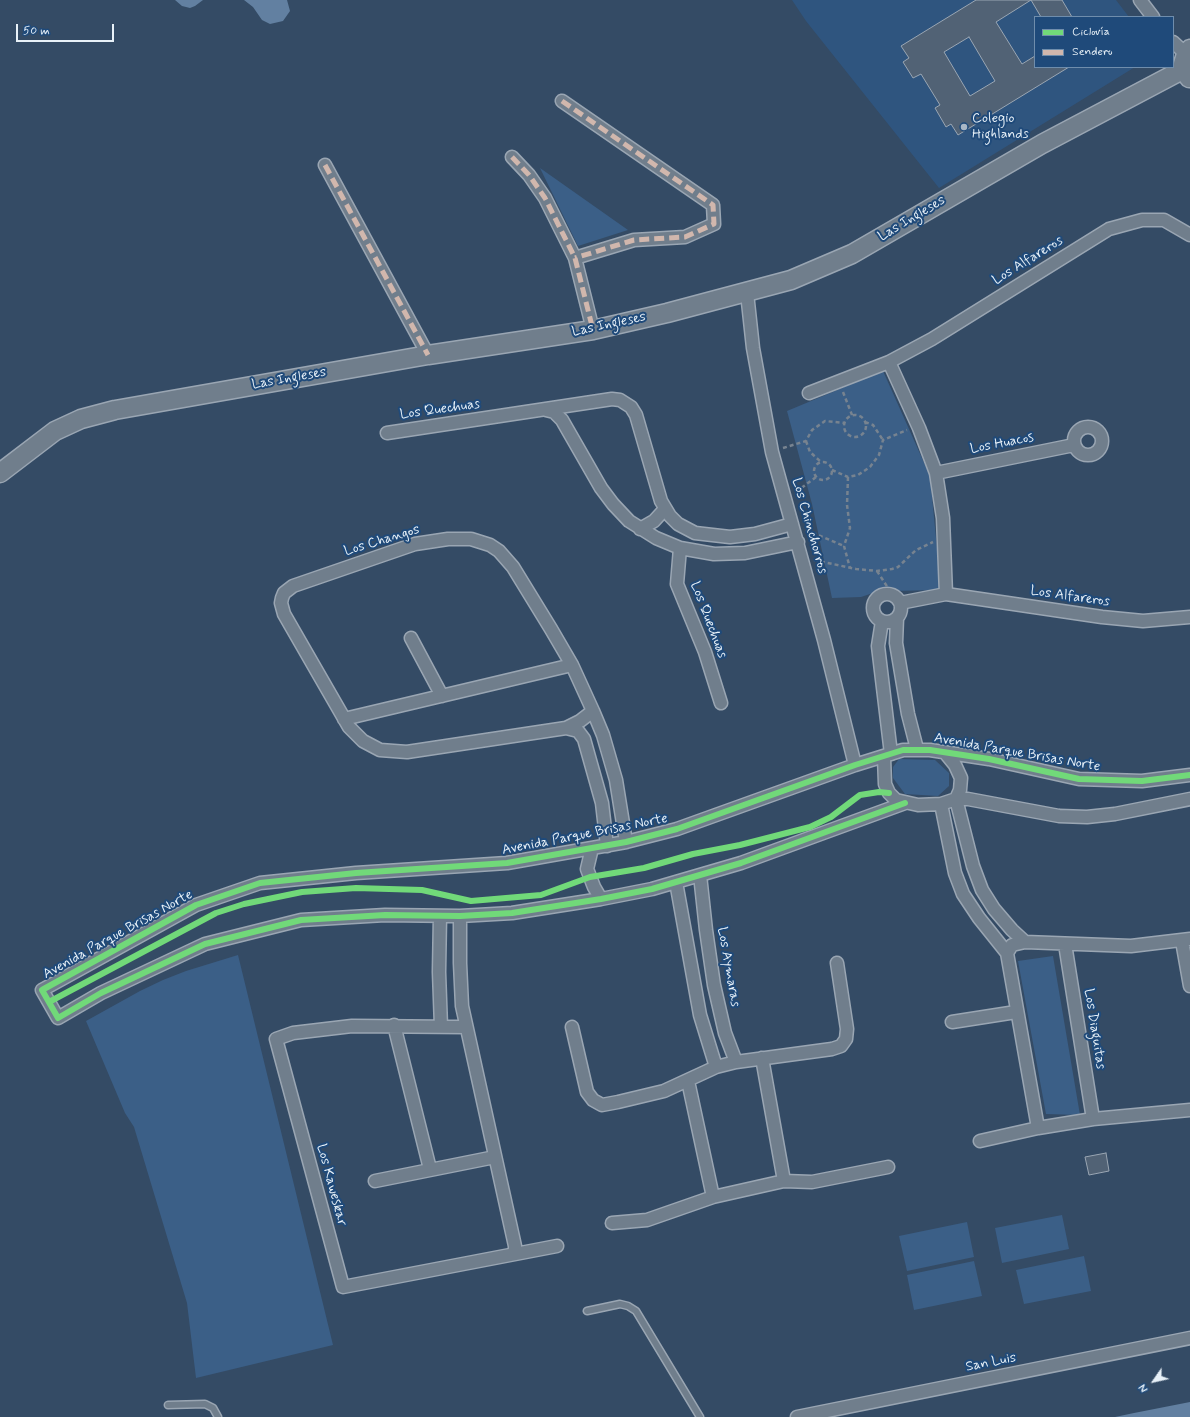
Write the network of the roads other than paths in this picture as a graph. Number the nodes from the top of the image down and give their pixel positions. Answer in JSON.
{"nodes":[{"id":1,"x":1140,"y":0,"type":"edge"},
{"id":2,"x":1152,"y":16,"type":"edge"},
{"id":3,"x":1185,"y":59,"type":"edge"},
{"id":4,"x":1174,"y":66,"type":"edge"},
{"id":5,"x":1170,"y":68,"type":"edge"},
{"id":6,"x":562,"y":101,"type":"dead end"},
{"id":7,"x":512,"y":157,"type":"dead end"},
{"id":8,"x":324,"y":164,"type":"dead end"},
{"id":9,"x":1190,"y":235,"type":"edge"},
{"id":10,"x":575,"y":258,"type":"junction"},
{"id":11,"x":747,"y":293,"type":"junction"},
{"id":12,"x":593,"y":330,"type":"junction"},
{"id":13,"x":428,"y":355,"type":"junction"},
{"id":14,"x":889,"y":362,"type":"junction"},
{"id":15,"x":809,"y":393,"type":"dead end"},
{"id":16,"x":581,"y":404,"type":"junction"},
{"id":17,"x":546,"y":410,"type":"junction"},
{"id":18,"x":569,"y":430,"type":"junction"},
{"id":19,"x":387,"y":433,"type":"dead end"},
{"id":20,"x":1074,"y":445,"type":"dead end"},
{"id":21,"x":936,"y":472,"type":"junction"},
{"id":22,"x":0,"y":473,"type":"edge"},
{"id":23,"x":665,"y":509,"type":"junction"},
{"id":24,"x":792,"y":524,"type":"junction"},
{"id":25,"x":640,"y":529,"type":"junction"},
{"id":26,"x":798,"y":542,"type":"junction"},
{"id":27,"x":680,"y":548,"type":"junction"},
{"id":28,"x":946,"y":594,"type":"junction"},
{"id":29,"x":897,"y":599,"type":"junction"},
{"id":30,"x":1190,"y":617,"type":"edge"},
{"id":31,"x":897,"y":618,"type":"junction"},
{"id":32,"x":882,"y":621,"type":"junction"},
{"id":33,"x":411,"y":638,"type":"dead end"},
{"id":34,"x":572,"y":665,"type":"junction"},
{"id":35,"x":442,"y":696,"type":"junction"},
{"id":36,"x":722,"y":703,"type":"dead end"},
{"id":37,"x":593,"y":711,"type":"junction"},
{"id":38,"x":344,"y":719,"type":"junction"},
{"id":39,"x":566,"y":728,"type":"junction"},
{"id":40,"x":917,"y":749,"type":"junction"},
{"id":41,"x":946,"y":754,"type":"junction"},
{"id":42,"x":888,"y":755,"type":"junction"},
{"id":43,"x":855,"y":765,"type":"junction"},
{"id":44,"x":1190,"y":775,"type":"edge"},
{"id":45,"x":956,"y":799,"type":"junction"},
{"id":46,"x":1190,"y":799,"type":"edge"},
{"id":47,"x":905,"y":803,"type":"junction"},
{"id":48,"x":941,"y":804,"type":"junction"},
{"id":49,"x":626,"y":842,"type":"junction"},
{"id":50,"x":607,"y":846,"type":"junction"},
{"id":51,"x":592,"y":848,"type":"junction"},
{"id":52,"x":700,"y":875,"type":"junction"},
{"id":53,"x":676,"y":882,"type":"junction"},
{"id":54,"x":601,"y":899,"type":"junction"},
{"id":55,"x":440,"y":916,"type":"junction"},
{"id":56,"x":460,"y":916,"type":"junction"},
{"id":57,"x":1186,"y":940,"type":"edge"},
{"id":58,"x":1025,"y":942,"type":"junction"},
{"id":59,"x":1065,"y":944,"type":"junction"},
{"id":60,"x":1006,"y":952,"type":"junction"},
{"id":61,"x":837,"y":963,"type":"dead end"},
{"id":62,"x":1190,"y":986,"type":"edge"},
{"id":63,"x":1016,"y":1012,"type":"junction"},
{"id":64,"x":952,"y":1022,"type":"dead end"},
{"id":65,"x":394,"y":1025,"type":"junction"},
{"id":66,"x":572,"y":1026,"type":"dead end"},
{"id":67,"x":441,"y":1027,"type":"junction"},
{"id":68,"x":466,"y":1027,"type":"junction"},
{"id":69,"x":762,"y":1058,"type":"junction"},
{"id":70,"x":736,"y":1062,"type":"junction"},
{"id":71,"x":716,"y":1067,"type":"junction"},
{"id":72,"x":688,"y":1081,"type":"junction"},
{"id":73,"x":1190,"y":1110,"type":"edge"},
{"id":74,"x":1093,"y":1119,"type":"junction"},
{"id":75,"x":1038,"y":1128,"type":"junction"},
{"id":76,"x":980,"y":1141,"type":"dead end"},
{"id":77,"x":495,"y":1157,"type":"junction"},
{"id":78,"x":888,"y":1167,"type":"dead end"},
{"id":79,"x":430,"y":1169,"type":"junction"},
{"id":80,"x":375,"y":1181,"type":"dead end"},
{"id":81,"x":784,"y":1181,"type":"junction"},
{"id":82,"x":714,"y":1197,"type":"junction"},
{"id":83,"x":612,"y":1223,"type":"dead end"},
{"id":84,"x":558,"y":1246,"type":"dead end"},
{"id":85,"x":512,"y":1254,"type":"junction"},
{"id":86,"x":587,"y":1311,"type":"dead end"},
{"id":87,"x":1190,"y":1338,"type":"edge"},
{"id":88,"x":168,"y":1405,"type":"dead end"},
{"id":89,"x":218,"y":1417,"type":"edge"},
{"id":90,"x":700,"y":1417,"type":"edge"},
{"id":91,"x":797,"y":1417,"type":"edge"}],
"edges":[{"from":1,"to":2,"type":"street"},
{"from":3,"to":4,"type":"street","name":"Las Ingleses"},
{"from":5,"to":11,"type":"street","name":"Las Ingleses"},
{"from":6,"to":10,"type":"street"},
{"from":7,"to":10,"type":"street"},
{"from":8,"to":13,"type":"street"},
{"from":9,"to":14,"type":"street","name":"Los Alfareros"},
{"from":10,"to":12,"type":"street"},
{"from":11,"to":12,"type":"street","name":"Las Ingleses"},
{"from":11,"to":24,"type":"street","name":"Los Chinchorros"},
{"from":12,"to":13,"type":"street","name":"Las Ingleses"},
{"from":13,"to":22,"type":"street","name":"Las Ingleses"},
{"from":14,"to":15,"type":"street","name":"Los Alfareros"},
{"from":14,"to":21,"type":"street"},
{"from":16,"to":17,"type":"street","name":"Los Quechuas"},
{"from":16,"to":18,"type":"street"},
{"from":16,"to":23,"type":"street","name":"Los Quechuas"},
{"from":17,"to":18,"type":"street"},
{"from":17,"to":19,"type":"street","name":"Los Quechuas"},
{"from":18,"to":25,"type":"street"},
{"from":20,"to":21,"type":"street","name":"Los Huacos"},
{"from":21,"to":28,"type":"street"},
{"from":23,"to":24,"type":"street","name":"Los Quechuas"},
{"from":23,"to":25,"type":"street"},
{"from":24,"to":26,"type":"street","name":"Los Chinchorros"},
{"from":25,"to":27,"type":"street"},
{"from":26,"to":27,"type":"street"},
{"from":26,"to":43,"type":"street","name":"Los Chinchorros"},
{"from":27,"to":36,"type":"street","name":"Los Quechuas"},
{"from":28,"to":29,"type":"street","name":"Los Alfareros"},
{"from":28,"to":30,"type":"street","name":"Los Alfareros"},
{"from":29,"to":31,"type":"street"},
{"from":29,"to":32,"type":"street"},
{"from":31,"to":32,"type":"street"},
{"from":31,"to":40,"type":"street"},
{"from":32,"to":42,"type":"street"},
{"from":33,"to":35,"type":"street"},
{"from":34,"to":35,"type":"street"},
{"from":34,"to":37,"type":"street","name":"Los Changos"},
{"from":34,"to":38,"type":"street","name":"Los Changos"},
{"from":35,"to":38,"type":"street"},
{"from":37,"to":39,"type":"street","name":"Los Changos"},
{"from":37,"to":49,"type":"street","name":"Los Changos"},
{"from":38,"to":39,"type":"street","name":"Los Changos"},
{"from":39,"to":50,"type":"street"},
{"from":40,"to":41,"type":"street","name":"Avenida Parque Brisas Norte"},
{"from":40,"to":42,"type":"street","name":"Avenida Parque Brisas Norte"},
{"from":41,"to":44,"type":"street","name":"Avenida Parque Brisas Norte"},
{"from":41,"to":45,"type":"street"},
{"from":42,"to":43,"type":"street","name":"Avenida Parque Brisas Norte"},
{"from":42,"to":47,"type":"street"},
{"from":43,"to":49,"type":"street","name":"Avenida Parque Brisas Norte"},
{"from":45,"to":46,"type":"street"},
{"from":45,"to":48,"type":"street"},
{"from":45,"to":58,"type":"street"},
{"from":47,"to":48,"type":"street"},
{"from":47,"to":52,"type":"street"},
{"from":48,"to":60,"type":"street"},
{"from":49,"to":50,"type":"street","name":"Avenida Parque Brisas Norte"},
{"from":50,"to":51,"type":"street","name":"Avenida Parque Brisas Norte"},
{"from":51,"to":54,"type":"street"},
{"from":51,"to":55,"type":"street","name":"Avenida Parque Brisas Norte"},
{"from":52,"to":53,"type":"street"},
{"from":52,"to":70,"type":"street","name":"Los Aymaras"},
{"from":53,"to":54,"type":"street"},
{"from":53,"to":71,"type":"street"},
{"from":54,"to":56,"type":"street"},
{"from":55,"to":56,"type":"street"},
{"from":55,"to":67,"type":"street"},
{"from":56,"to":68,"type":"street"},
{"from":57,"to":59,"type":"street"},
{"from":57,"to":62,"type":"street"},
{"from":58,"to":59,"type":"street"},
{"from":58,"to":60,"type":"street"},
{"from":59,"to":74,"type":"street","name":"Los Diaguitas"},
{"from":60,"to":63,"type":"street"},
{"from":61,"to":69,"type":"street"},
{"from":63,"to":64,"type":"street"},
{"from":63,"to":75,"type":"street"},
{"from":65,"to":67,"type":"street","name":"Los Kaweskar"},
{"from":65,"to":79,"type":"street"},
{"from":65,"to":85,"type":"street","name":"Los Kaweskar"},
{"from":66,"to":72,"type":"street"},
{"from":67,"to":68,"type":"street","name":"Los Kaweskar"},
{"from":68,"to":77,"type":"street"},
{"from":69,"to":70,"type":"street"},
{"from":69,"to":81,"type":"street"},
{"from":70,"to":71,"type":"street"},
{"from":71,"to":72,"type":"street"},
{"from":72,"to":82,"type":"street"},
{"from":73,"to":74,"type":"street"},
{"from":74,"to":75,"type":"street"},
{"from":75,"to":76,"type":"street"},
{"from":77,"to":79,"type":"street"},
{"from":77,"to":85,"type":"street"},
{"from":78,"to":81,"type":"street"},
{"from":79,"to":80,"type":"street"},
{"from":81,"to":82,"type":"street"},
{"from":82,"to":83,"type":"street"},
{"from":84,"to":85,"type":"street","name":"Los Kaweskar"},
{"from":86,"to":90,"type":"lane"},
{"from":87,"to":91,"type":"street","name":"San Luis"},
{"from":88,"to":89,"type":"lane"}]}
